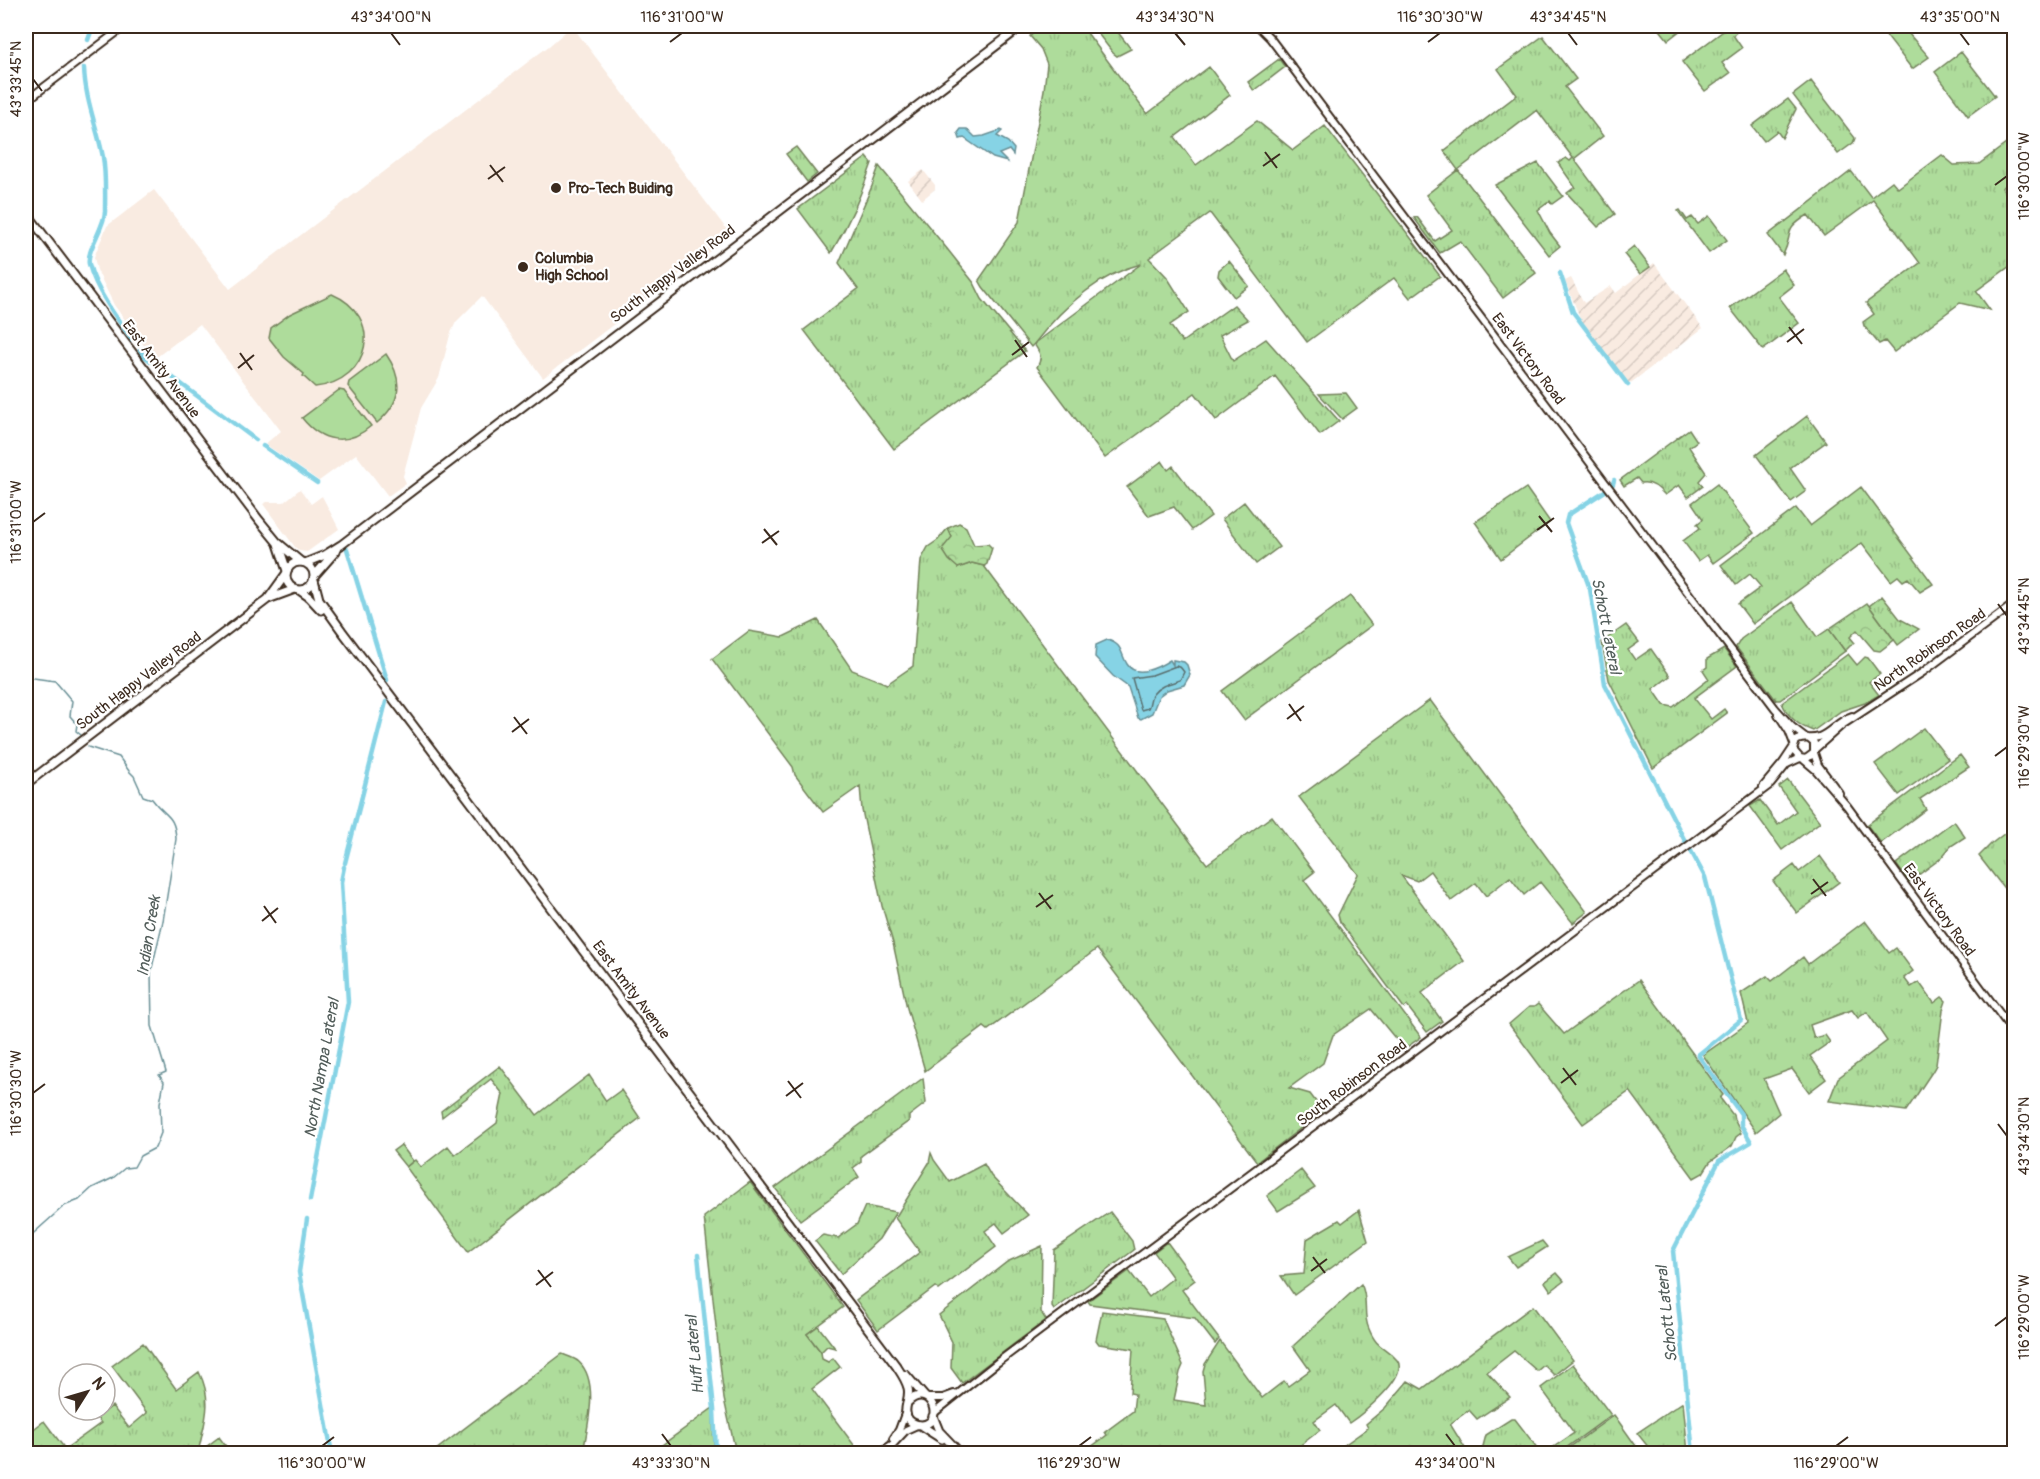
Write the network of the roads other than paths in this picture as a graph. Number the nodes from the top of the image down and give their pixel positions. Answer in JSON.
{"nodes":[{"id":1,"x":125,"y":26,"type":"edge"},
{"id":2,"x":1022,"y":26,"type":"edge"},
{"id":3,"x":1258,"y":26,"type":"edge"},
{"id":4,"x":26,"y":101,"type":"edge"},
{"id":5,"x":26,"y":212,"type":"edge"},
{"id":6,"x":277,"y":542,"type":"junction"},
{"id":7,"x":341,"y":545,"type":"junction"},
{"id":8,"x":303,"y":563,"type":"junction"},
{"id":9,"x":287,"y":572,"type":"junction"},
{"id":10,"x":314,"y":578,"type":"junction"},
{"id":11,"x":297,"y":590,"type":"junction"},
{"id":12,"x":268,"y":599,"type":"junction"},
{"id":13,"x":2014,"y":604,"type":"edge"},
{"id":14,"x":342,"y":631,"type":"junction"},
{"id":15,"x":1775,"y":708,"type":"junction"},
{"id":16,"x":1858,"y":714,"type":"junction"},
{"id":17,"x":1807,"y":738,"type":"junction"},
{"id":18,"x":1794,"y":745,"type":"junction"},
{"id":19,"x":1815,"y":751,"type":"junction"},
{"id":20,"x":1801,"y":759,"type":"junction"},
{"id":21,"x":26,"y":784,"type":"edge"},
{"id":22,"x":1761,"y":790,"type":"junction"},
{"id":23,"x":1843,"y":801,"type":"junction"},
{"id":24,"x":2014,"y":1033,"type":"edge"},
{"id":25,"x":897,"y":1366,"type":"junction"},
{"id":26,"x":957,"y":1393,"type":"junction"},
{"id":27,"x":926,"y":1398,"type":"junction"},
{"id":28,"x":908,"y":1402,"type":"junction"},
{"id":29,"x":906,"y":1411,"type":"junction"},
{"id":30,"x":934,"y":1415,"type":"junction"},
{"id":31,"x":918,"y":1425,"type":"junction"},
{"id":32,"x":885,"y":1448,"type":"junction"},
{"id":33,"x":959,"y":1451,"type":"edge"},
{"id":34,"x":878,"y":1454,"type":"edge"}],
"edges":[{"from":1,"to":4,"type":"street"},
{"from":2,"to":7,"type":"main road","name":"South Happy Valley Road"},
{"from":3,"to":15,"type":"street","name":"East Victory Road"},
{"from":5,"to":6,"type":"main road","name":"East Amity Avenue"},
{"from":6,"to":8,"type":"main road","name":"East Amity Avenue"},
{"from":6,"to":9,"type":"main road","name":"East Amity Avenue"},
{"from":7,"to":8,"type":"main road","name":"South Happy Valley Road"},
{"from":7,"to":10,"type":"main road","name":"South Happy Valley Road"},
{"from":8,"to":9,"type":"main road"},
{"from":8,"to":10,"type":"main road"},
{"from":9,"to":11,"type":"main road"},
{"from":9,"to":12,"type":"main road","name":"South Happy Valley Road"},
{"from":10,"to":11,"type":"main road"},
{"from":10,"to":14,"type":"main road","name":"East Amity Avenue"},
{"from":11,"to":12,"type":"main road","name":"South Happy Valley Road"},
{"from":11,"to":14,"type":"main road","name":"East Amity Avenue"},
{"from":12,"to":21,"type":"main road","name":"South Happy Valley Road"},
{"from":13,"to":16,"type":"street","name":"North Robinson Road"},
{"from":14,"to":25,"type":"main road","name":"East Amity Avenue"},
{"from":15,"to":17,"type":"street","name":"East Victory Road"},
{"from":15,"to":18,"type":"street","name":"East Victory Road"},
{"from":16,"to":17,"type":"street","name":"North Robinson Road"},
{"from":16,"to":19,"type":"street","name":"North Robinson Road"},
{"from":17,"to":18,"type":"street"},
{"from":17,"to":19,"type":"street"},
{"from":18,"to":20,"type":"street"},
{"from":18,"to":22,"type":"street","name":"South Robinson Road"},
{"from":19,"to":20,"type":"street"},
{"from":19,"to":23,"type":"street","name":"East Victory Road"},
{"from":20,"to":22,"type":"street","name":"South Robinson Road"},
{"from":20,"to":23,"type":"street","name":"East Victory Road"},
{"from":22,"to":26,"type":"street","name":"South Robinson Road"},
{"from":23,"to":24,"type":"street","name":"East Victory Road"},
{"from":25,"to":27,"type":"main road","name":"East Amity Avenue"},
{"from":25,"to":28,"type":"main road","name":"East Amity Avenue"},
{"from":26,"to":27,"type":"street","name":"South Robinson Road"},
{"from":26,"to":30,"type":"street","name":"South Robinson Road"},
{"from":27,"to":28,"type":"main road"},
{"from":27,"to":30,"type":"main road"},
{"from":28,"to":29,"type":"main road"},
{"from":29,"to":31,"type":"main road"},
{"from":29,"to":32,"type":"street"},
{"from":30,"to":31,"type":"main road"},
{"from":30,"to":33,"type":"main road"},
{"from":31,"to":32,"type":"street"},
{"from":31,"to":33,"type":"main road"},
{"from":32,"to":34,"type":"street"}]}
